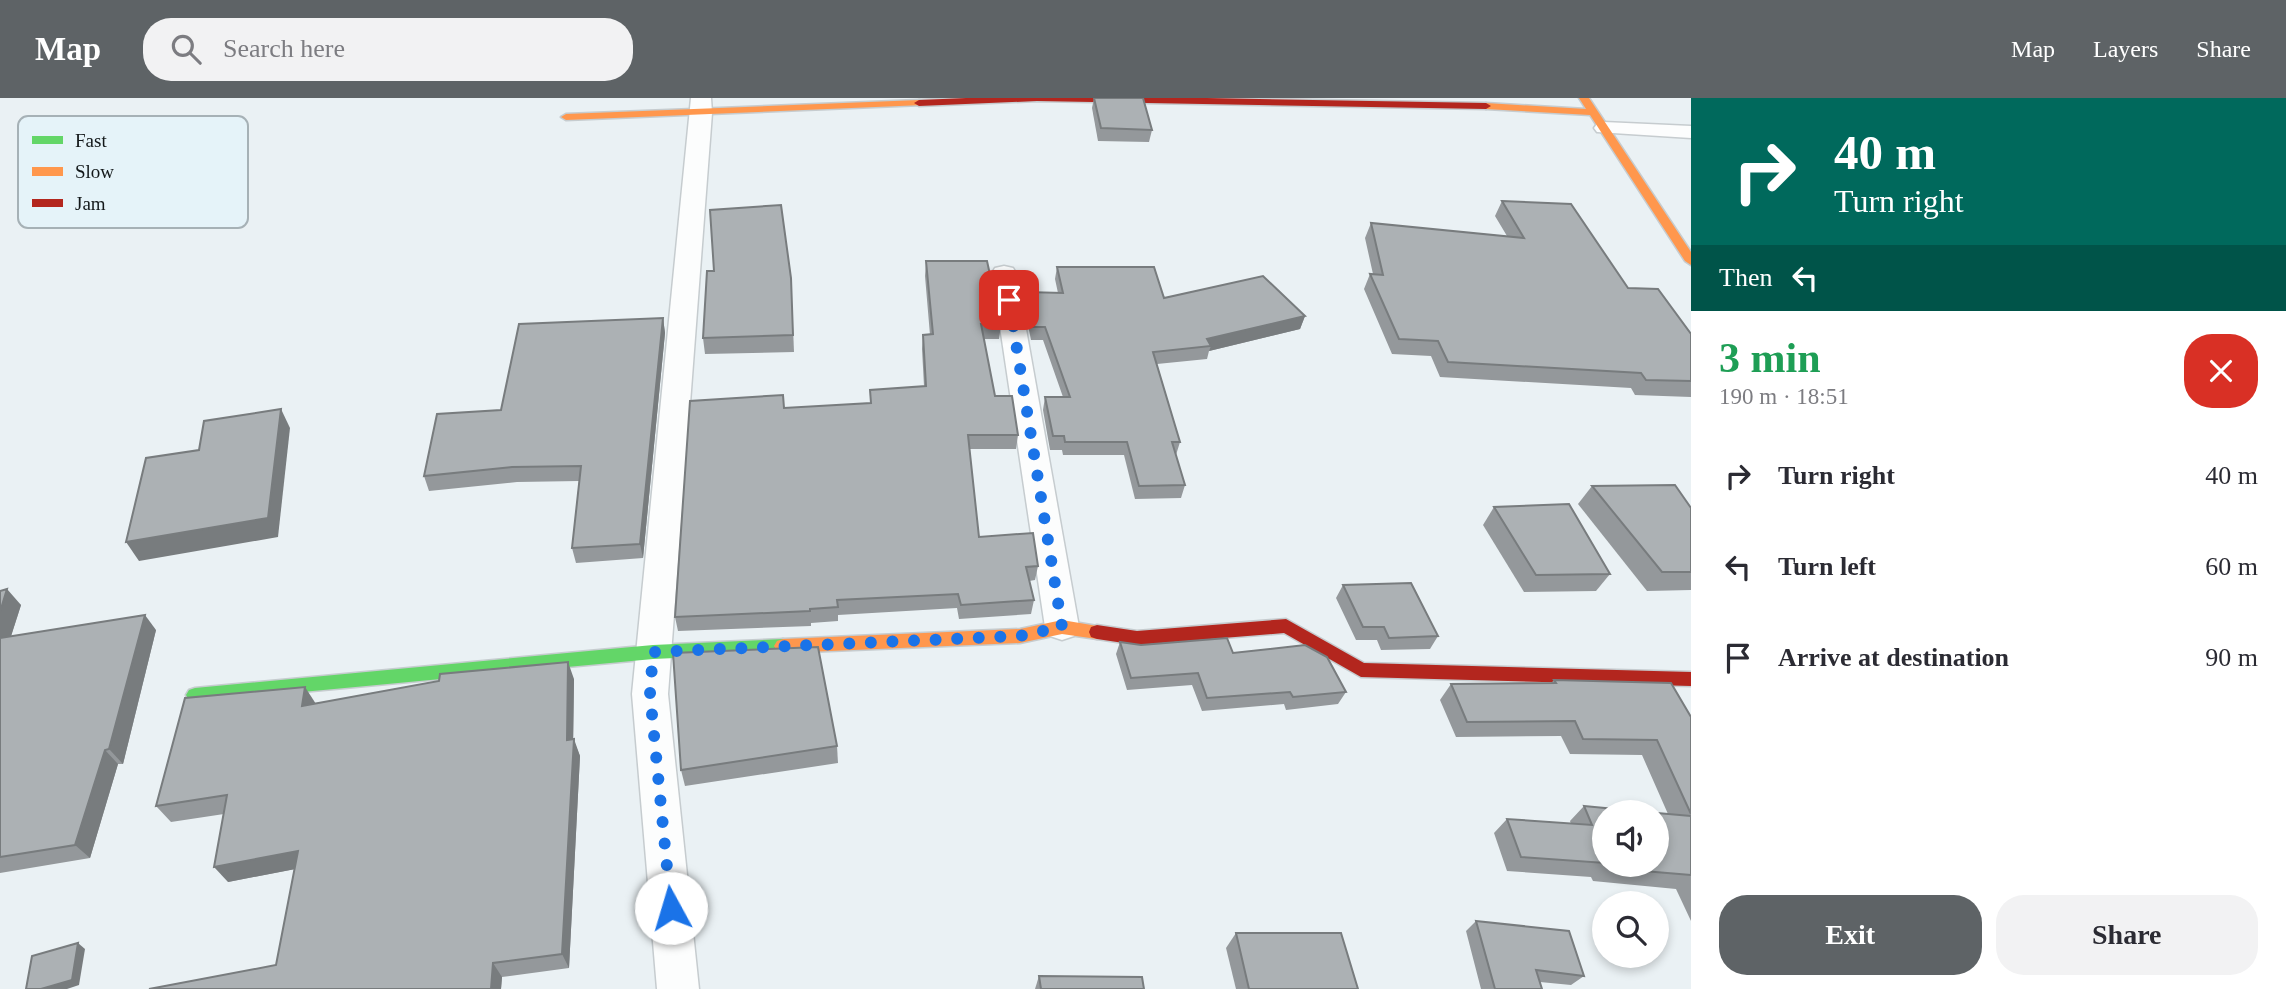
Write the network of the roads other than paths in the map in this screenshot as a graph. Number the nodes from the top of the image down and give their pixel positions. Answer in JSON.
{"nodes":[{"id":1,"x":701,"y":105,"type":"edge"},
{"id":2,"x":1593,"y":112,"type":"edge"},
{"id":3,"x":566,"y":117,"type":"dead end"},
{"id":4,"x":1691,"y":132,"type":"edge"},
{"id":5,"x":1691,"y":261,"type":"edge"},
{"id":6,"x":1004,"y":273,"type":"dead end"},
{"id":7,"x":1062,"y":627,"type":"junction"},
{"id":8,"x":653,"y":652,"type":"junction"},
{"id":9,"x":1691,"y":679,"type":"edge"},
{"id":10,"x":195,"y":695,"type":"edge"},
{"id":11,"x":678,"y":989,"type":"edge"}],
"edges":[{"from":1,"to":2,"type":"street"},
{"from":1,"to":3,"type":"street"},
{"from":1,"to":8,"type":"street"},
{"from":2,"to":4,"type":"street"},
{"from":2,"to":5,"type":"street"},
{"from":6,"to":7,"type":"street"},
{"from":7,"to":8,"type":"street"},
{"from":7,"to":9,"type":"street"},
{"from":8,"to":10,"type":"street"},
{"from":8,"to":11,"type":"street"}]}
